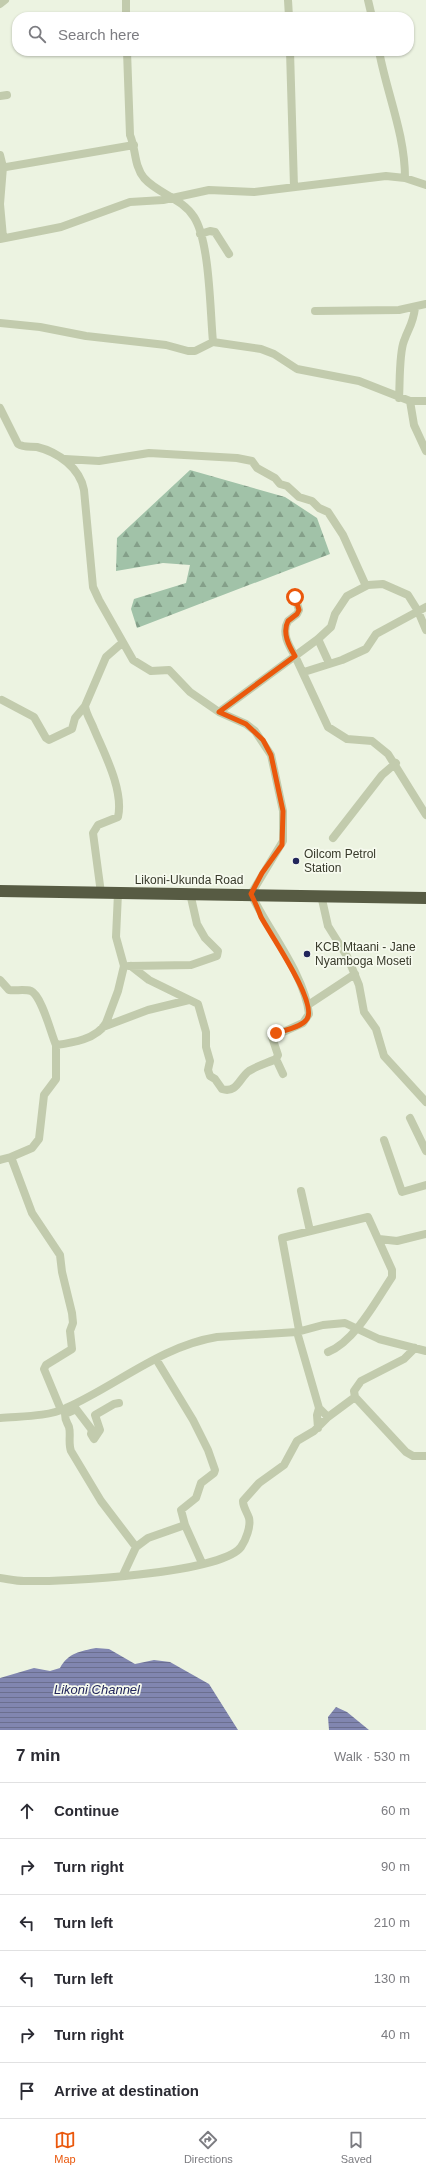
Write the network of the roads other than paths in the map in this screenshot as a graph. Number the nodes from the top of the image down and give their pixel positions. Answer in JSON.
{"nodes":[{"id":1,"x":5,"y":0,"type":"edge"},
{"id":2,"x":126,"y":0,"type":"edge"},
{"id":3,"x":288,"y":0,"type":"edge"},
{"id":4,"x":368,"y":0,"type":"edge"},
{"id":5,"x":0,"y":4,"type":"edge"},
{"id":6,"x":126,"y":12,"type":"edge"},
{"id":7,"x":289,"y":12,"type":"edge"},
{"id":8,"x":371,"y":12,"type":"edge"},
{"id":9,"x":127,"y":56,"type":"edge"},
{"id":10,"x":290,"y":56,"type":"edge"},
{"id":11,"x":379,"y":56,"type":"edge"},
{"id":12,"x":134,"y":145,"type":"junction"},
{"id":13,"x":0,"y":154,"type":"edge"},
{"id":14,"x":1,"y":167,"type":"edge"},
{"id":15,"x":405,"y":178,"type":"junction"},
{"id":16,"x":426,"y":185,"type":"edge"},
{"id":17,"x":294,"y":187,"type":"junction"},
{"id":18,"x":172,"y":198,"type":"junction"},
{"id":19,"x":200,"y":234,"type":"junction"},
{"id":20,"x":2,"y":238,"type":"edge"},
{"id":21,"x":229,"y":254,"type":"dead end"},
{"id":22,"x":426,"y":304,"type":"edge"},
{"id":23,"x":415,"y":308,"type":"junction"},
{"id":24,"x":315,"y":311,"type":"dead end"},
{"id":25,"x":0,"y":323,"type":"edge"},
{"id":26,"x":213,"y":342,"type":"junction"},
{"id":27,"x":399,"y":398,"type":"junction"},
{"id":28,"x":410,"y":401,"type":"junction"},
{"id":29,"x":426,"y":401,"type":"edge"},
{"id":30,"x":0,"y":408,"type":"edge"},
{"id":31,"x":426,"y":450,"type":"edge"},
{"id":32,"x":65,"y":459,"type":"junction"},
{"id":33,"x":366,"y":586,"type":"junction"},
{"id":34,"x":295,"y":597,"type":"dead end"},
{"id":35,"x":426,"y":607,"type":"edge"},
{"id":36,"x":418,"y":611,"type":"junction"},
{"id":37,"x":426,"y":630,"type":"edge"},
{"id":38,"x":318,"y":639,"type":"junction"},
{"id":39,"x":122,"y":643,"type":"junction"},
{"id":40,"x":295,"y":656,"type":"junction"},
{"id":41,"x":329,"y":663,"type":"junction"},
{"id":42,"x":304,"y":672,"type":"junction"},
{"id":43,"x":2,"y":700,"type":"dead end"},
{"id":44,"x":85,"y":706,"type":"junction"},
{"id":45,"x":219,"y":712,"type":"junction"},
{"id":46,"x":396,"y":763,"type":"junction"},
{"id":47,"x":426,"y":815,"type":"edge"},
{"id":48,"x":333,"y":838,"type":"dead end"},
{"id":49,"x":0,"y":891,"type":"edge"},
{"id":50,"x":101,"y":893,"type":"junction"},
{"id":51,"x":118,"y":893,"type":"junction"},
{"id":52,"x":190,"y":894,"type":"junction"},
{"id":53,"x":251,"y":894,"type":"junction"},
{"id":54,"x":321,"y":895,"type":"junction"},
{"id":55,"x":426,"y":898,"type":"edge"},
{"id":56,"x":128,"y":966,"type":"junction"},
{"id":57,"x":355,"y":974,"type":"junction"},
{"id":58,"x":0,"y":980,"type":"edge"},
{"id":59,"x":189,"y":1000,"type":"junction"},
{"id":60,"x":308,"y":1005,"type":"junction"},
{"id":61,"x":103,"y":1027,"type":"junction"},
{"id":62,"x":56,"y":1045,"type":"junction"},
{"id":63,"x":276,"y":1059,"type":"junction"},
{"id":64,"x":283,"y":1074,"type":"dead end"},
{"id":65,"x":426,"y":1102,"type":"edge"},
{"id":66,"x":410,"y":1118,"type":"dead end"},
{"id":67,"x":384,"y":1140,"type":"dead end"},
{"id":68,"x":426,"y":1151,"type":"edge"},
{"id":69,"x":11,"y":1157,"type":"junction"},
{"id":70,"x":0,"y":1160,"type":"edge"},
{"id":71,"x":426,"y":1185,"type":"edge"},
{"id":72,"x":301,"y":1191,"type":"dead end"},
{"id":73,"x":310,"y":1231,"type":"junction"},
{"id":74,"x":426,"y":1234,"type":"edge"},
{"id":75,"x":379,"y":1239,"type":"junction"},
{"id":76,"x":357,"y":1329,"type":"junction"},
{"id":77,"x":298,"y":1331,"type":"junction"},
{"id":78,"x":415,"y":1348,"type":"junction"},
{"id":79,"x":426,"y":1351,"type":"edge"},
{"id":80,"x":328,"y":1352,"type":"dead end"},
{"id":81,"x":156,"y":1359,"type":"junction"},
{"id":82,"x":356,"y":1397,"type":"junction"},
{"id":83,"x":119,"y":1404,"type":"dead end"},
{"id":84,"x":73,"y":1407,"type":"junction"},
{"id":85,"x":319,"y":1408,"type":"junction"},
{"id":86,"x":61,"y":1410,"type":"junction"},
{"id":87,"x":328,"y":1417,"type":"junction"},
{"id":88,"x":0,"y":1418,"type":"edge"},
{"id":89,"x":318,"y":1428,"type":"junction"},
{"id":90,"x":426,"y":1456,"type":"edge"},
{"id":91,"x":185,"y":1525,"type":"junction"},
{"id":92,"x":136,"y":1547,"type":"junction"},
{"id":93,"x":202,"y":1563,"type":"junction"},
{"id":94,"x":124,"y":1575,"type":"junction"},
{"id":95,"x":0,"y":1578,"type":"edge"}],
"edges":[{"from":1,"to":5,"type":"street"},
{"from":2,"to":6,"type":"street"},
{"from":3,"to":7,"type":"street"},
{"from":4,"to":8,"type":"street"},
{"from":9,"to":12,"type":"street"},
{"from":10,"to":17,"type":"street"},
{"from":11,"to":15,"type":"street"},
{"from":12,"to":14,"type":"street"},
{"from":12,"to":18,"type":"street"},
{"from":13,"to":14,"type":"street"},
{"from":14,"to":20,"type":"street"},
{"from":15,"to":16,"type":"street"},
{"from":15,"to":17,"type":"street"},
{"from":17,"to":18,"type":"street"},
{"from":18,"to":19,"type":"street"},
{"from":18,"to":20,"type":"street"},
{"from":19,"to":21,"type":"street"},
{"from":19,"to":26,"type":"street"},
{"from":22,"to":23,"type":"street"},
{"from":23,"to":24,"type":"street"},
{"from":23,"to":27,"type":"street"},
{"from":25,"to":26,"type":"street"},
{"from":26,"to":27,"type":"street"},
{"from":27,"to":28,"type":"street"},
{"from":28,"to":29,"type":"street"},
{"from":28,"to":31,"type":"street"},
{"from":30,"to":32,"type":"street"},
{"from":32,"to":33,"type":"street"},
{"from":32,"to":39,"type":"street"},
{"from":33,"to":36,"type":"street"},
{"from":33,"to":38,"type":"street"},
{"from":34,"to":40,"type":"street"},
{"from":35,"to":36,"type":"street"},
{"from":36,"to":37,"type":"street"},
{"from":36,"to":41,"type":"street"},
{"from":38,"to":40,"type":"street"},
{"from":38,"to":41,"type":"street"},
{"from":39,"to":44,"type":"street"},
{"from":39,"to":45,"type":"street"},
{"from":40,"to":42,"type":"street"},
{"from":40,"to":45,"type":"street"},
{"from":41,"to":42,"type":"street"},
{"from":42,"to":46,"type":"street"},
{"from":43,"to":44,"type":"street"},
{"from":44,"to":50,"type":"street"},
{"from":45,"to":53,"type":"street"},
{"from":46,"to":47,"type":"street"},
{"from":46,"to":48,"type":"street"},
{"from":49,"to":50,"type":"highway","name":"Likoni-Ukunda Road"},
{"from":50,"to":51,"type":"highway","name":"Likoni-Ukunda Road"},
{"from":51,"to":52,"type":"highway","name":"Likoni-Ukunda Road"},
{"from":51,"to":56,"type":"street"},
{"from":52,"to":53,"type":"highway","name":"Likoni-Ukunda Road"},
{"from":52,"to":56,"type":"street"},
{"from":53,"to":54,"type":"highway","name":"Likoni-Ukunda Road"},
{"from":53,"to":60,"type":"street"},
{"from":54,"to":55,"type":"highway","name":"Likoni-Ukunda Road"},
{"from":54,"to":57,"type":"street"},
{"from":56,"to":59,"type":"street"},
{"from":56,"to":61,"type":"street"},
{"from":57,"to":60,"type":"street"},
{"from":57,"to":65,"type":"street"},
{"from":58,"to":62,"type":"street"},
{"from":59,"to":61,"type":"street"},
{"from":59,"to":63,"type":"street"},
{"from":60,"to":63,"type":"street"},
{"from":61,"to":62,"type":"street"},
{"from":62,"to":69,"type":"street"},
{"from":63,"to":64,"type":"street"},
{"from":66,"to":68,"type":"street"},
{"from":67,"to":71,"type":"street"},
{"from":69,"to":70,"type":"street"},
{"from":69,"to":86,"type":"street"},
{"from":72,"to":73,"type":"street"},
{"from":73,"to":75,"type":"street"},
{"from":73,"to":77,"type":"street"},
{"from":74,"to":75,"type":"street"},
{"from":75,"to":76,"type":"street"},
{"from":76,"to":77,"type":"street"},
{"from":76,"to":78,"type":"street"},
{"from":76,"to":80,"type":"street"},
{"from":77,"to":81,"type":"street"},
{"from":77,"to":85,"type":"street"},
{"from":78,"to":79,"type":"street"},
{"from":78,"to":82,"type":"street"},
{"from":81,"to":84,"type":"street"},
{"from":81,"to":91,"type":"street"},
{"from":82,"to":87,"type":"street"},
{"from":82,"to":90,"type":"street"},
{"from":83,"to":84,"type":"street"},
{"from":84,"to":86,"type":"street"},
{"from":84,"to":92,"type":"street"},
{"from":85,"to":87,"type":"street"},
{"from":85,"to":89,"type":"street"},
{"from":86,"to":88,"type":"street"},
{"from":87,"to":89,"type":"street"},
{"from":89,"to":93,"type":"street"},
{"from":91,"to":92,"type":"street"},
{"from":91,"to":93,"type":"street"},
{"from":92,"to":94,"type":"street"},
{"from":93,"to":94,"type":"street"},
{"from":94,"to":95,"type":"street"}]}
